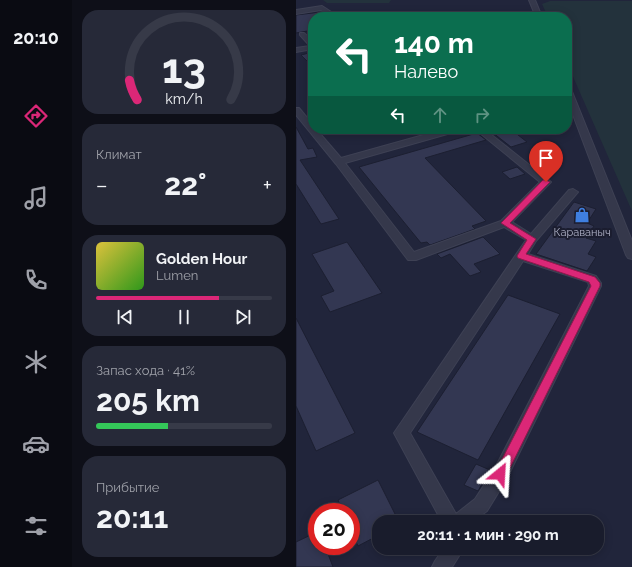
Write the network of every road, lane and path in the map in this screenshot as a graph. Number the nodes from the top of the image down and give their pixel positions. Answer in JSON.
{"nodes":[{"id":1,"x":532,"y":0,"type":"edge"},
{"id":2,"x":296,"y":12,"type":"edge"},
{"id":3,"x":328,"y":12,"type":"edge"},
{"id":4,"x":537,"y":12,"type":"edge"},
{"id":5,"x":302,"y":34,"type":"dead end"},
{"id":6,"x":308,"y":41,"type":"edge"},
{"id":7,"x":308,"y":47,"type":"edge"},
{"id":8,"x":296,"y":50,"type":"edge"},
{"id":9,"x":572,"y":102,"type":"edge"},
{"id":10,"x":296,"y":110,"type":"edge"},
{"id":11,"x":308,"y":125,"type":"edge"},
{"id":12,"x":315,"y":134,"type":"edge"},
{"id":13,"x":437,"y":134,"type":"edge"},
{"id":14,"x":485,"y":134,"type":"edge"},
{"id":15,"x":338,"y":162,"type":"junction"},
{"id":16,"x":573,"y":192,"type":"dead end"},
{"id":17,"x":505,"y":223,"type":"junction"},
{"id":18,"x":532,"y":239,"type":"junction"},
{"id":19,"x":632,"y":255,"type":"edge"},
{"id":20,"x":521,"y":256,"type":"junction"},
{"id":21,"x":447,"y":515,"type":"edge"},
{"id":22,"x":468,"y":515,"type":"edge"},
{"id":23,"x":450,"y":555,"type":"edge"},
{"id":24,"x":441,"y":567,"type":"edge"}],
"edges":[{"from":1,"to":4,"type":"street"},
{"from":2,"to":3,"type":"street"},
{"from":5,"to":6,"type":"street"},
{"from":7,"to":8,"type":"street"},
{"from":9,"to":19,"type":"street"},
{"from":10,"to":11,"type":"street"},
{"from":12,"to":15,"type":"street"},
{"from":13,"to":15,"type":"street"},
{"from":14,"to":17,"type":"street"},
{"from":15,"to":17,"type":"street"},
{"from":16,"to":18,"type":"street"},
{"from":17,"to":18,"type":"street"},
{"from":18,"to":20,"type":"street"},
{"from":20,"to":21,"type":"street"},
{"from":20,"to":22,"type":"street"},
{"from":23,"to":24,"type":"street"}]}
